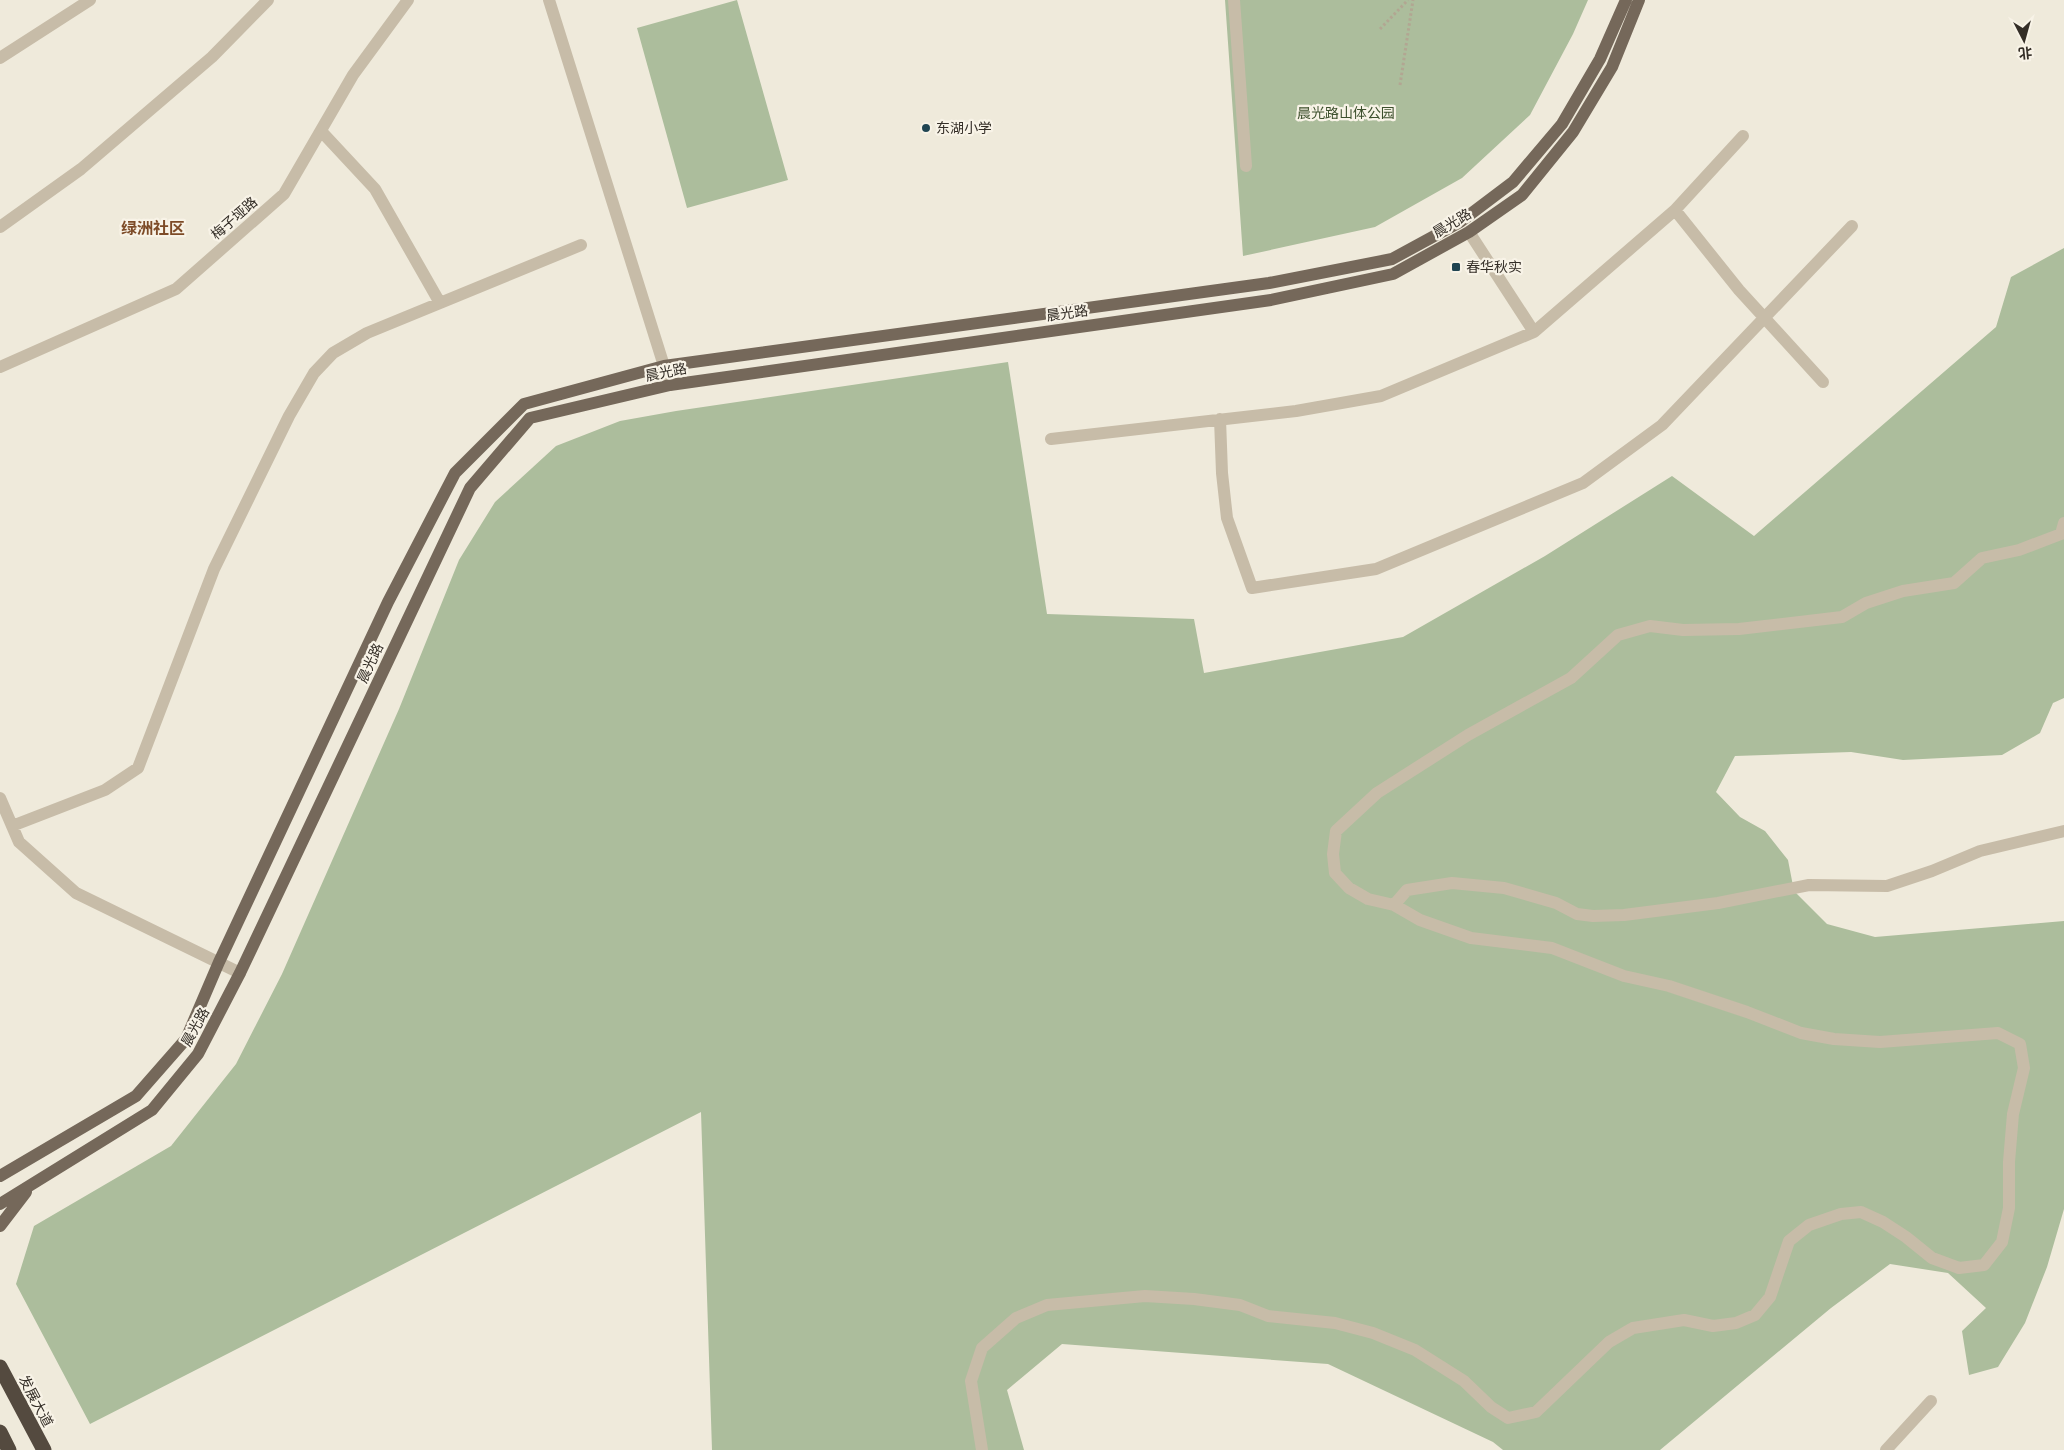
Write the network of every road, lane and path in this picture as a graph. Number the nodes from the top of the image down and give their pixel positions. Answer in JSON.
{"nodes":[{"id":1,"x":90,"y":0,"type":"edge"},
{"id":2,"x":268,"y":0,"type":"edge"},
{"id":3,"x":408,"y":0,"type":"edge"},
{"id":4,"x":549,"y":0,"type":"edge"},
{"id":5,"x":1234,"y":0,"type":"edge"},
{"id":6,"x":1408,"y":0,"type":"edge"},
{"id":7,"x":1413,"y":0,"type":"edge"},
{"id":8,"x":1626,"y":0,"type":"edge"},
{"id":9,"x":1639,"y":0,"type":"edge"},
{"id":10,"x":1380,"y":29,"type":"dead end"},
{"id":11,"x":0,"y":58,"type":"edge"},
{"id":12,"x":1400,"y":85,"type":"dead end"},
{"id":13,"x":321,"y":130,"type":"junction"},
{"id":14,"x":1743,"y":136,"type":"dead end"},
{"id":15,"x":1246,"y":166,"type":"dead end"},
{"id":16,"x":1675,"y":210,"type":"junction"},
{"id":17,"x":1852,"y":226,"type":"dead end"},
{"id":18,"x":0,"y":227,"type":"edge"},
{"id":19,"x":1469,"y":232,"type":"junction"},
{"id":20,"x":581,"y":245,"type":"dead end"},
{"id":21,"x":440,"y":303,"type":"junction"},
{"id":22,"x":1765,"y":318,"type":"junction"},
{"id":23,"x":1534,"y":332,"type":"junction"},
{"id":24,"x":664,"y":366,"type":"junction"},
{"id":25,"x":0,"y":367,"type":"edge"},
{"id":26,"x":1823,"y":382,"type":"dead end"},
{"id":27,"x":670,"y":385,"type":"junction"},
{"id":28,"x":1220,"y":419,"type":"junction"},
{"id":29,"x":1051,"y":438,"type":"dead end"},
{"id":30,"x":2064,"y":523,"type":"edge"},
{"id":31,"x":0,"y":798,"type":"edge"},
{"id":32,"x":12,"y":826,"type":"junction"},
{"id":33,"x":2064,"y":831,"type":"edge"},
{"id":34,"x":1394,"y":905,"type":"junction"},
{"id":35,"x":219,"y":962,"type":"junction"},
{"id":36,"x":240,"y":973,"type":"junction"},
{"id":37,"x":4,"y":1171,"type":"edge"},
{"id":38,"x":34,"y":1183,"type":"junction"},
{"id":39,"x":0,"y":1204,"type":"edge"},
{"id":40,"x":0,"y":1226,"type":"edge"},
{"id":41,"x":0,"y":1366,"type":"edge"},
{"id":42,"x":1931,"y":1401,"type":"dead end"},
{"id":43,"x":0,"y":1432,"type":"edge"},
{"id":44,"x":10,"y":1450,"type":"edge"},
{"id":45,"x":44,"y":1450,"type":"edge"},
{"id":46,"x":982,"y":1450,"type":"edge"},
{"id":47,"x":1886,"y":1450,"type":"edge"}],
"edges":[{"from":1,"to":11,"type":"street"},
{"from":2,"to":18,"type":"street"},
{"from":3,"to":13,"type":"street","name":"梅子垭路"},
{"from":4,"to":24,"type":"street"},
{"from":5,"to":15,"type":"street"},
{"from":6,"to":10,"type":"path"},
{"from":7,"to":12,"type":"path"},
{"from":8,"to":24,"type":"main road","name":"晨光路"},
{"from":9,"to":19,"type":"main road","name":"晨光路"},
{"from":13,"to":21,"type":"street"},
{"from":13,"to":25,"type":"street","name":"梅子垭路"},
{"from":14,"to":16,"type":"street"},
{"from":16,"to":22,"type":"street"},
{"from":16,"to":23,"type":"street"},
{"from":17,"to":22,"type":"street"},
{"from":19,"to":23,"type":"street"},
{"from":19,"to":27,"type":"main road","name":"晨光路"},
{"from":20,"to":21,"type":"street"},
{"from":21,"to":32,"type":"street"},
{"from":22,"to":26,"type":"street"},
{"from":22,"to":28,"type":"street"},
{"from":23,"to":28,"type":"street"},
{"from":24,"to":27,"type":"street"},
{"from":24,"to":35,"type":"main road","name":"晨光路"},
{"from":27,"to":36,"type":"main road","name":"晨光路"},
{"from":28,"to":29,"type":"street"},
{"from":30,"to":34,"type":"street"},
{"from":31,"to":32,"type":"street"},
{"from":32,"to":35,"type":"street"},
{"from":33,"to":34,"type":"street"},
{"from":34,"to":46,"type":"street"},
{"from":35,"to":36,"type":"street"},
{"from":35,"to":37,"type":"main road","name":"晨光路"},
{"from":36,"to":38,"type":"main road","name":"晨光路"},
{"from":38,"to":39,"type":"main road","name":"晨光路"},
{"from":38,"to":40,"type":"main road"},
{"from":41,"to":45,"type":"highway","name":"发展大道"},
{"from":42,"to":47,"type":"street"},
{"from":43,"to":44,"type":"highway"}]}
